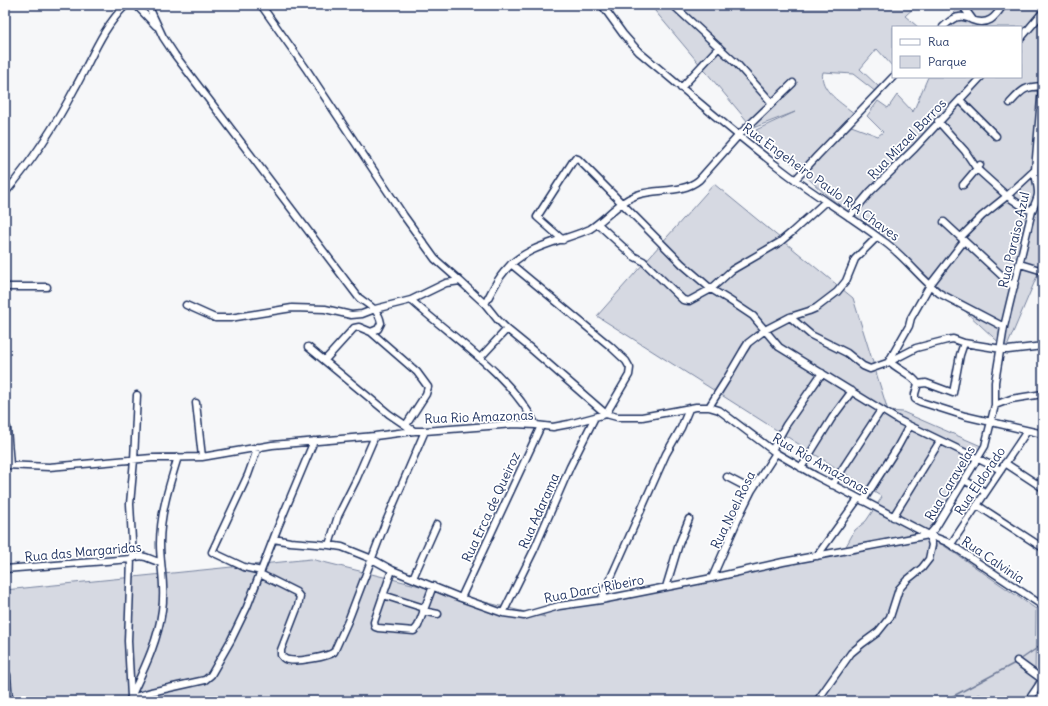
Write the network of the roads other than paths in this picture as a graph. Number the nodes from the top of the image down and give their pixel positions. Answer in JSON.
{"nodes":[{"id":1,"x":126,"y":5,"type":"edge"},
{"id":2,"x":136,"y":5,"type":"edge"},
{"id":3,"x":148,"y":5,"type":"edge"},
{"id":4,"x":261,"y":5,"type":"edge"},
{"id":5,"x":602,"y":5,"type":"edge"},
{"id":6,"x":673,"y":5,"type":"edge"},
{"id":7,"x":962,"y":5,"type":"edge"},
{"id":8,"x":1003,"y":5,"type":"edge"},
{"id":9,"x":1043,"y":12,"type":"edge"},
{"id":10,"x":974,"y":20,"type":"junction"},
{"id":11,"x":944,"y":26,"type":"edge"},
{"id":12,"x":159,"y":29,"type":"junction"},
{"id":13,"x":1022,"y":37,"type":"edge"},
{"id":14,"x":719,"y":47,"type":"junction"},
{"id":15,"x":892,"y":78,"type":"edge"},
{"id":16,"x":980,"y":78,"type":"edge"},
{"id":17,"x":794,"y":83,"type":"dead end"},
{"id":18,"x":1043,"y":86,"type":"edge"},
{"id":19,"x":681,"y":88,"type":"junction"},
{"id":20,"x":960,"y":100,"type":"junction"},
{"id":21,"x":772,"y":103,"type":"junction"},
{"id":22,"x":1010,"y":103,"type":"dead end"},
{"id":23,"x":938,"y":122,"type":"junction"},
{"id":24,"x":739,"y":135,"type":"junction"},
{"id":25,"x":996,"y":136,"type":"dead end"},
{"id":26,"x":1036,"y":158,"type":"junction"},
{"id":27,"x":1043,"y":161,"type":"edge"},
{"id":28,"x":979,"y":167,"type":"junction"},
{"id":29,"x":1035,"y":170,"type":"junction"},
{"id":30,"x":795,"y":180,"type":"junction"},
{"id":31,"x":963,"y":185,"type":"dead end"},
{"id":32,"x":5,"y":192,"type":"edge"},
{"id":33,"x":1007,"y":196,"type":"junction"},
{"id":34,"x":825,"y":202,"type":"junction"},
{"id":35,"x":621,"y":203,"type":"junction"},
{"id":36,"x":1032,"y":211,"type":"junction"},
{"id":37,"x":849,"y":217,"type":"junction"},
{"id":38,"x":944,"y":222,"type":"dead end"},
{"id":39,"x":598,"y":224,"type":"junction"},
{"id":40,"x":877,"y":236,"type":"junction"},
{"id":41,"x":963,"y":239,"type":"junction"},
{"id":42,"x":563,"y":240,"type":"junction"},
{"id":43,"x":511,"y":264,"type":"junction"},
{"id":44,"x":1020,"y":264,"type":"junction"},
{"id":45,"x":1043,"y":271,"type":"edge"},
{"id":46,"x":460,"y":281,"type":"junction"},
{"id":47,"x":930,"y":285,"type":"junction"},
{"id":48,"x":5,"y":287,"type":"edge"},
{"id":49,"x":47,"y":287,"type":"dead end"},
{"id":50,"x":1014,"y":287,"type":"junction"},
{"id":51,"x":712,"y":289,"type":"junction"},
{"id":52,"x":411,"y":300,"type":"junction"},
{"id":53,"x":485,"y":304,"type":"junction"},
{"id":54,"x":186,"y":305,"type":"dead end"},
{"id":55,"x":375,"y":309,"type":"junction"},
{"id":56,"x":350,"y":314,"type":"junction"},
{"id":57,"x":790,"y":317,"type":"junction"},
{"id":58,"x":358,"y":327,"type":"junction"},
{"id":59,"x":1004,"y":327,"type":"junction"},
{"id":60,"x":507,"y":329,"type":"junction"},
{"id":61,"x":765,"y":330,"type":"junction"},
{"id":62,"x":371,"y":332,"type":"junction"},
{"id":63,"x":964,"y":343,"type":"junction"},
{"id":64,"x":1043,"y":346,"type":"edge"},
{"id":65,"x":308,"y":347,"type":"dead end"},
{"id":66,"x":1001,"y":348,"type":"junction"},
{"id":67,"x":480,"y":358,"type":"junction"},
{"id":68,"x":325,"y":360,"type":"junction"},
{"id":69,"x":889,"y":361,"type":"junction"},
{"id":70,"x":822,"y":373,"type":"junction"},
{"id":71,"x":918,"y":384,"type":"junction"},
{"id":72,"x":852,"y":391,"type":"junction"},
{"id":73,"x":137,"y":394,"type":"dead end"},
{"id":74,"x":1043,"y":394,"type":"edge"},
{"id":75,"x":196,"y":403,"type":"dead end"},
{"id":76,"x":995,"y":405,"type":"junction"},
{"id":77,"x":709,"y":407,"type":"junction"},
{"id":78,"x":689,"y":409,"type":"junction"},
{"id":79,"x":881,"y":410,"type":"junction"},
{"id":80,"x":606,"y":414,"type":"junction"},
{"id":81,"x":596,"y":418,"type":"junction"},
{"id":82,"x":991,"y":422,"type":"junction"},
{"id":83,"x":406,"y":425,"type":"junction"},
{"id":84,"x":538,"y":425,"type":"junction"},
{"id":85,"x":909,"y":426,"type":"junction"},
{"id":86,"x":7,"y":428,"type":"dead end"},
{"id":87,"x":414,"y":431,"type":"junction"},
{"id":88,"x":425,"y":431,"type":"junction"},
{"id":89,"x":1028,"y":431,"type":"junction"},
{"id":90,"x":1043,"y":434,"type":"edge"},
{"id":91,"x":375,"y":436,"type":"junction"},
{"id":92,"x":314,"y":441,"type":"junction"},
{"id":93,"x":940,"y":441,"type":"junction"},
{"id":94,"x":258,"y":447,"type":"junction"},
{"id":95,"x":774,"y":452,"type":"junction"},
{"id":96,"x":178,"y":457,"type":"junction"},
{"id":97,"x":202,"y":457,"type":"junction"},
{"id":98,"x":978,"y":458,"type":"junction"},
{"id":99,"x":134,"y":460,"type":"junction"},
{"id":100,"x":1005,"y":463,"type":"junction"},
{"id":101,"x":8,"y":465,"type":"edge"},
{"id":102,"x":801,"y":468,"type":"junction"},
{"id":103,"x":1001,"y":470,"type":"junction"},
{"id":104,"x":727,"y":477,"type":"dead end"},
{"id":105,"x":964,"y":480,"type":"junction"},
{"id":106,"x":832,"y":485,"type":"junction"},
{"id":107,"x":1043,"y":488,"type":"edge"},
{"id":108,"x":752,"y":490,"type":"junction"},
{"id":109,"x":986,"y":492,"type":"junction"},
{"id":110,"x":860,"y":500,"type":"junction"},
{"id":111,"x":977,"y":505,"type":"junction"},
{"id":112,"x":893,"y":517,"type":"junction"},
{"id":113,"x":689,"y":519,"type":"dead end"},
{"id":114,"x":437,"y":524,"type":"dead end"},
{"id":115,"x":929,"y":536,"type":"junction"},
{"id":116,"x":274,"y":539,"type":"junction"},
{"id":117,"x":951,"y":544,"type":"junction"},
{"id":118,"x":329,"y":545,"type":"junction"},
{"id":119,"x":1043,"y":548,"type":"edge"},
{"id":120,"x":817,"y":556,"type":"junction"},
{"id":121,"x":132,"y":558,"type":"junction"},
{"id":122,"x":372,"y":559,"type":"junction"},
{"id":123,"x":161,"y":562,"type":"junction"},
{"id":124,"x":5,"y":569,"type":"edge"},
{"id":125,"x":392,"y":570,"type":"junction"},
{"id":126,"x":260,"y":573,"type":"junction"},
{"id":127,"x":413,"y":578,"type":"junction"},
{"id":128,"x":712,"y":578,"type":"junction"},
{"id":129,"x":432,"y":586,"type":"junction"},
{"id":130,"x":666,"y":586,"type":"junction"},
{"id":131,"x":383,"y":595,"type":"junction"},
{"id":132,"x":461,"y":598,"type":"junction"},
{"id":133,"x":601,"y":600,"type":"junction"},
{"id":134,"x":1043,"y":606,"type":"edge"},
{"id":135,"x":424,"y":610,"type":"junction"},
{"id":136,"x":503,"y":613,"type":"junction"},
{"id":137,"x":438,"y":614,"type":"dead end"},
{"id":138,"x":1017,"y":661,"type":"dead end"},
{"id":139,"x":7,"y":675,"type":"dead end"},
{"id":140,"x":1043,"y":680,"type":"edge"},
{"id":141,"x":130,"y":700,"type":"edge"},
{"id":142,"x":9,"y":701,"type":"edge"},
{"id":143,"x":817,"y":701,"type":"edge"},
{"id":144,"x":1028,"y":701,"type":"edge"}],
"edges":[{"from":1,"to":32,"type":"street"},
{"from":2,"to":12,"type":"street"},
{"from":3,"to":12,"type":"street"},
{"from":4,"to":46,"type":"street"},
{"from":5,"to":19,"type":"street","name":"Rua Engeheiro Paulo R A Chaves"},
{"from":6,"to":14,"type":"street"},
{"from":7,"to":10,"type":"street"},
{"from":8,"to":10,"type":"street"},
{"from":9,"to":13,"type":"street"},
{"from":10,"to":11,"type":"street"},
{"from":12,"to":55,"type":"street"},
{"from":14,"to":19,"type":"street"},
{"from":14,"to":21,"type":"street"},
{"from":15,"to":30,"type":"street"},
{"from":16,"to":20,"type":"street","name":"Rua Mizael Barros"},
{"from":17,"to":21,"type":"street"},
{"from":18,"to":22,"type":"street","name":"Rua Paraiso Azul"},
{"from":18,"to":26,"type":"street","name":"Rua Paraiso Azul"},
{"from":19,"to":24,"type":"street","name":"Rua Engeheiro Paulo R A Chaves"},
{"from":20,"to":23,"type":"street","name":"Rua Mizael Barros"},
{"from":20,"to":25,"type":"street"},
{"from":21,"to":24,"type":"street"},
{"from":23,"to":28,"type":"street"},
{"from":23,"to":37,"type":"street","name":"Rua Mizael Barros"},
{"from":24,"to":30,"type":"street","name":"Rua Engeheiro Paulo R A Chaves"},
{"from":24,"to":35,"type":"street"},
{"from":26,"to":27,"type":"street"},
{"from":26,"to":29,"type":"street","name":"Rua Paraiso Azul"},
{"from":28,"to":31,"type":"street"},
{"from":28,"to":33,"type":"street"},
{"from":29,"to":33,"type":"street"},
{"from":29,"to":36,"type":"street","name":"Rua Paraiso Azul"},
{"from":30,"to":34,"type":"street","name":"Rua Engeheiro Paulo R A Chaves"},
{"from":33,"to":36,"type":"street"},
{"from":33,"to":41,"type":"street"},
{"from":34,"to":37,"type":"street","name":"Rua Engeheiro Paulo R A Chaves"},
{"from":34,"to":51,"type":"street"},
{"from":35,"to":39,"type":"street"},
{"from":35,"to":42,"type":"street"},
{"from":35,"to":51,"type":"street"},
{"from":36,"to":44,"type":"street","name":"Rua Paraiso Azul"},
{"from":37,"to":40,"type":"street","name":"Rua Engeheiro Paulo R A Chaves"},
{"from":38,"to":41,"type":"street"},
{"from":39,"to":42,"type":"street"},
{"from":39,"to":51,"type":"street"},
{"from":40,"to":47,"type":"street","name":"Rua Engeheiro Paulo R A Chaves"},
{"from":40,"to":57,"type":"street"},
{"from":41,"to":47,"type":"street"},
{"from":41,"to":50,"type":"street"},
{"from":42,"to":43,"type":"street"},
{"from":43,"to":53,"type":"street"},
{"from":43,"to":80,"type":"street"},
{"from":44,"to":45,"type":"street"},
{"from":44,"to":50,"type":"street","name":"Rua Paraiso Azul"},
{"from":46,"to":52,"type":"street"},
{"from":46,"to":53,"type":"street"},
{"from":47,"to":59,"type":"street","name":"Rua Engeheiro Paulo R A Chaves"},
{"from":47,"to":69,"type":"street"},
{"from":48,"to":49,"type":"street"},
{"from":50,"to":59,"type":"street","name":"Rua Paraiso Azul"},
{"from":51,"to":61,"type":"street"},
{"from":52,"to":55,"type":"street"},
{"from":52,"to":67,"type":"street"},
{"from":53,"to":60,"type":"street"},
{"from":54,"to":56,"type":"street"},
{"from":55,"to":56,"type":"street"},
{"from":55,"to":62,"type":"street"},
{"from":56,"to":58,"type":"street"},
{"from":57,"to":61,"type":"street"},
{"from":57,"to":69,"type":"street"},
{"from":58,"to":62,"type":"street"},
{"from":58,"to":68,"type":"street"},
{"from":59,"to":66,"type":"street","name":"Rua Caravelas"},
{"from":60,"to":67,"type":"street"},
{"from":60,"to":80,"type":"street"},
{"from":61,"to":70,"type":"street"},
{"from":61,"to":77,"type":"street"},
{"from":62,"to":83,"type":"street"},
{"from":63,"to":66,"type":"street"},
{"from":63,"to":69,"type":"street"},
{"from":63,"to":71,"type":"street"},
{"from":64,"to":66,"type":"street"},
{"from":65,"to":68,"type":"street"},
{"from":66,"to":76,"type":"street","name":"Rua Caravelas"},
{"from":67,"to":84,"type":"street"},
{"from":68,"to":83,"type":"street"},
{"from":69,"to":71,"type":"street"},
{"from":70,"to":72,"type":"street"},
{"from":70,"to":95,"type":"street","name":"Rua Noel Rosa"},
{"from":71,"to":82,"type":"street"},
{"from":72,"to":79,"type":"street"},
{"from":72,"to":102,"type":"street"},
{"from":73,"to":99,"type":"street"},
{"from":74,"to":76,"type":"street"},
{"from":75,"to":97,"type":"street"},
{"from":76,"to":82,"type":"street","name":"Rua Caravelas"},
{"from":77,"to":78,"type":"street"},
{"from":77,"to":95,"type":"street","name":"Rua Rio Amazonas"},
{"from":78,"to":80,"type":"street"},
{"from":78,"to":133,"type":"street"},
{"from":79,"to":85,"type":"street"},
{"from":79,"to":106,"type":"street"},
{"from":80,"to":81,"type":"street","name":"Rua Rio Amazonas"},
{"from":81,"to":84,"type":"street","name":"Rua Rio Amazonas"},
{"from":81,"to":136,"type":"street","name":"Rua Adarama"},
{"from":82,"to":89,"type":"street"},
{"from":82,"to":98,"type":"street","name":"Rua Caravelas"},
{"from":83,"to":87,"type":"street"},
{"from":84,"to":88,"type":"street","name":"Rua Rio Amazonas"},
{"from":84,"to":132,"type":"street","name":"Rua Erca de Queiroz"},
{"from":85,"to":93,"type":"street"},
{"from":85,"to":110,"type":"street"},
{"from":86,"to":101,"type":"street"},
{"from":87,"to":88,"type":"street","name":"Rua Rio Amazonas"},
{"from":87,"to":91,"type":"street","name":"Rua Rio Amazonas"},
{"from":88,"to":122,"type":"street"},
{"from":89,"to":90,"type":"street"},
{"from":89,"to":100,"type":"street","name":"Rua Eldorado"},
{"from":91,"to":92,"type":"street","name":"Rua Rio Amazonas"},
{"from":91,"to":118,"type":"street"},
{"from":92,"to":94,"type":"street","name":"Rua Rio Amazonas"},
{"from":92,"to":116,"type":"street"},
{"from":93,"to":98,"type":"street"},
{"from":93,"to":112,"type":"street"},
{"from":94,"to":97,"type":"street","name":"Rua Rio Amazonas"},
{"from":94,"to":126,"type":"street"},
{"from":95,"to":102,"type":"street","name":"Rua Rio Amazonas"},
{"from":95,"to":108,"type":"street","name":"Rua Noel Rosa"},
{"from":96,"to":97,"type":"street","name":"Rua Rio Amazonas"},
{"from":96,"to":99,"type":"street","name":"Rua Rio Amazonas"},
{"from":96,"to":123,"type":"street"},
{"from":98,"to":103,"type":"street"},
{"from":98,"to":105,"type":"street","name":"Rua Caravelas"},
{"from":99,"to":101,"type":"street","name":"Rua Rio Amazonas"},
{"from":99,"to":121,"type":"street"},
{"from":100,"to":103,"type":"street","name":"Rua Eldorado"},
{"from":100,"to":107,"type":"street"},
{"from":102,"to":106,"type":"street","name":"Rua Rio Amazonas"},
{"from":103,"to":109,"type":"street","name":"Rua Eldorado"},
{"from":104,"to":108,"type":"street"},
{"from":105,"to":109,"type":"street"},
{"from":105,"to":115,"type":"street","name":"Rua Caravelas"},
{"from":106,"to":110,"type":"street","name":"Rua Rio Amazonas"},
{"from":108,"to":128,"type":"street","name":"Rua Noel Rosa"},
{"from":109,"to":111,"type":"street","name":"Rua Eldorado"},
{"from":110,"to":112,"type":"street","name":"Rua Rio Amazonas"},
{"from":110,"to":120,"type":"street"},
{"from":111,"to":117,"type":"street","name":"Rua Eldorado"},
{"from":111,"to":119,"type":"street"},
{"from":112,"to":115,"type":"street","name":"Rua Rio Amazonas"},
{"from":113,"to":130,"type":"street"},
{"from":114,"to":127,"type":"street"},
{"from":115,"to":117,"type":"street","name":"Rua Calvinia"},
{"from":115,"to":120,"type":"street","name":"Rua Darci Ribeiro"},
{"from":115,"to":143,"type":"street","name":"Rua Caravelas"},
{"from":116,"to":118,"type":"street","name":"Rua Darci Ribeiro"},
{"from":116,"to":126,"type":"street"},
{"from":117,"to":134,"type":"street","name":"Rua Calvinia"},
{"from":118,"to":122,"type":"street","name":"Rua Darci Ribeiro"},
{"from":120,"to":128,"type":"street","name":"Rua Darci Ribeiro"},
{"from":121,"to":123,"type":"street","name":"Rua das Margaridas"},
{"from":121,"to":124,"type":"street","name":"Rua das Margaridas"},
{"from":121,"to":141,"type":"street"},
{"from":122,"to":125,"type":"street","name":"Rua Darci Ribeiro"},
{"from":122,"to":126,"type":"street"},
{"from":123,"to":141,"type":"street"},
{"from":125,"to":127,"type":"street","name":"Rua Darci Ribeiro"},
{"from":125,"to":131,"type":"street"},
{"from":126,"to":141,"type":"street"},
{"from":127,"to":129,"type":"street","name":"Rua Darci Ribeiro"},
{"from":128,"to":130,"type":"street","name":"Rua Darci Ribeiro"},
{"from":129,"to":132,"type":"street","name":"Rua Darci Ribeiro"},
{"from":129,"to":135,"type":"street"},
{"from":130,"to":133,"type":"street","name":"Rua Darci Ribeiro"},
{"from":131,"to":135,"type":"street"},
{"from":131,"to":135,"type":"street"},
{"from":132,"to":136,"type":"street","name":"Rua Darci Ribeiro"},
{"from":133,"to":136,"type":"street","name":"Rua Darci Ribeiro"},
{"from":135,"to":137,"type":"street"},
{"from":138,"to":140,"type":"street"},
{"from":139,"to":142,"type":"street"},
{"from":140,"to":144,"type":"street"}]}
